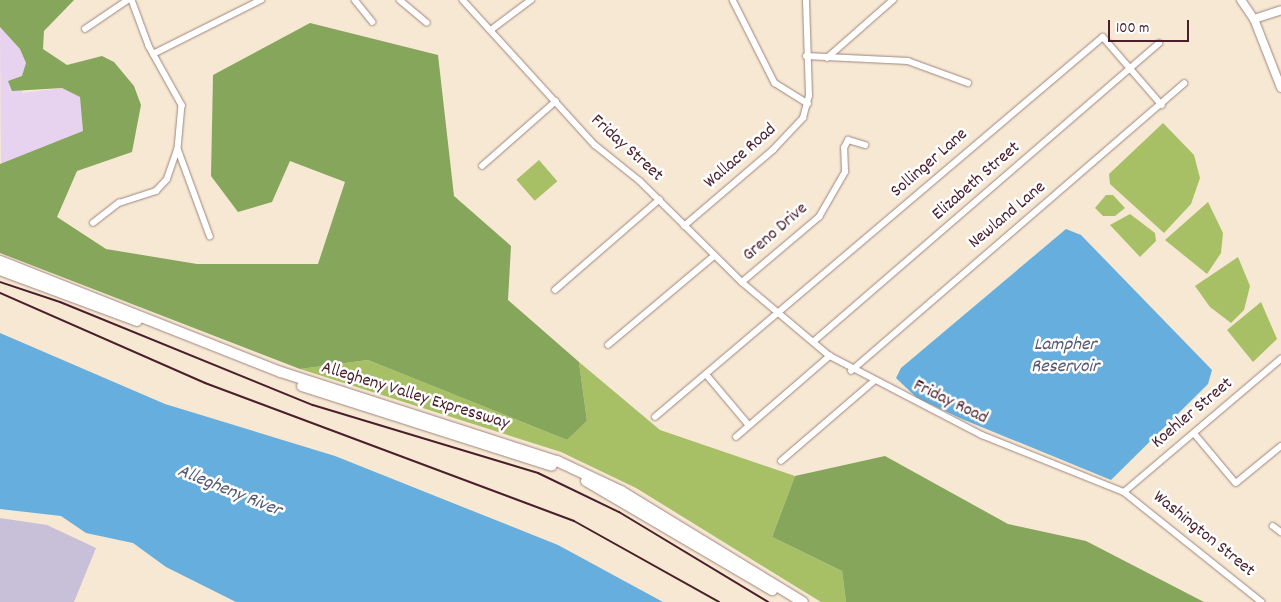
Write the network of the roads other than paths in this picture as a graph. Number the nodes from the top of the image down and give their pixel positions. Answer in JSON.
{"nodes":[{"id":1,"x":130,"y":0,"type":"edge"},
{"id":2,"x":262,"y":0,"type":"edge"},
{"id":3,"x":354,"y":0,"type":"edge"},
{"id":4,"x":400,"y":0,"type":"edge"},
{"id":5,"x":463,"y":0,"type":"edge"},
{"id":6,"x":531,"y":0,"type":"edge"},
{"id":7,"x":734,"y":0,"type":"edge"},
{"id":8,"x":806,"y":0,"type":"edge"},
{"id":9,"x":893,"y":0,"type":"edge"},
{"id":10,"x":1242,"y":0,"type":"edge"},
{"id":11,"x":1281,"y":10,"type":"edge"},
{"id":12,"x":1254,"y":19,"type":"junction"},
{"id":13,"x":373,"y":22,"type":"dead end"},
{"id":14,"x":427,"y":23,"type":"dead end"},
{"id":15,"x":86,"y":29,"type":"dead end"},
{"id":16,"x":492,"y":30,"type":"junction"},
{"id":17,"x":1159,"y":44,"type":"dead end"},
{"id":18,"x":153,"y":54,"type":"junction"},
{"id":19,"x":806,"y":56,"type":"junction"},
{"id":20,"x":827,"y":58,"type":"junction"},
{"id":21,"x":1131,"y":69,"type":"junction"},
{"id":22,"x":968,"y":83,"type":"dead end"},
{"id":23,"x":1184,"y":84,"type":"dead end"},
{"id":24,"x":1281,"y":88,"type":"edge"},
{"id":25,"x":556,"y":101,"type":"junction"},
{"id":26,"x":808,"y":104,"type":"junction"},
{"id":27,"x":1162,"y":104,"type":"junction"},
{"id":28,"x":865,"y":145,"type":"dead end"},
{"id":29,"x":178,"y":149,"type":"junction"},
{"id":30,"x":482,"y":166,"type":"dead end"},
{"id":31,"x":659,"y":200,"type":"junction"},
{"id":32,"x":93,"y":223,"type":"dead end"},
{"id":33,"x":684,"y":226,"type":"junction"},
{"id":34,"x":210,"y":236,"type":"dead end"},
{"id":35,"x":714,"y":256,"type":"junction"},
{"id":36,"x":0,"y":260,"type":"edge"},
{"id":37,"x":0,"y":270,"type":"edge"},
{"id":38,"x":742,"y":282,"type":"junction"},
{"id":39,"x":555,"y":290,"type":"dead end"},
{"id":40,"x":777,"y":313,"type":"junction"},
{"id":41,"x":813,"y":342,"type":"junction"},
{"id":42,"x":608,"y":346,"type":"dead end"},
{"id":43,"x":830,"y":356,"type":"junction"},
{"id":44,"x":1281,"y":359,"type":"edge"},
{"id":45,"x":850,"y":371,"type":"junction"},
{"id":46,"x":706,"y":374,"type":"junction"},
{"id":47,"x":873,"y":382,"type":"junction"},
{"id":48,"x":655,"y":417,"type":"dead end"},
{"id":49,"x":749,"y":425,"type":"junction"},
{"id":50,"x":1194,"y":433,"type":"junction"},
{"id":51,"x":736,"y":437,"type":"dead end"},
{"id":52,"x":1281,"y":446,"type":"edge"},
{"id":53,"x":781,"y":461,"type":"dead end"},
{"id":54,"x":1124,"y":492,"type":"junction"},
{"id":55,"x":1273,"y":526,"type":"dead end"},
{"id":56,"x":1281,"y":532,"type":"edge"},
{"id":57,"x":791,"y":602,"type":"edge"},
{"id":58,"x":802,"y":602,"type":"edge"},
{"id":59,"x":1262,"y":602,"type":"edge"}],
"edges":[{"from":1,"to":15,"type":"street"},
{"from":1,"to":18,"type":"street"},
{"from":2,"to":18,"type":"street"},
{"from":3,"to":13,"type":"street"},
{"from":4,"to":14,"type":"street"},
{"from":5,"to":16,"type":"street","name":"Friday Street"},
{"from":6,"to":16,"type":"street"},
{"from":7,"to":26,"type":"street"},
{"from":8,"to":19,"type":"street"},
{"from":9,"to":20,"type":"street"},
{"from":10,"to":12,"type":"street"},
{"from":11,"to":12,"type":"street"},
{"from":12,"to":24,"type":"street"},
{"from":16,"to":25,"type":"street","name":"Friday Street"},
{"from":17,"to":21,"type":"street","name":"Elizabeth Street"},
{"from":18,"to":29,"type":"street"},
{"from":19,"to":20,"type":"street"},
{"from":19,"to":26,"type":"street"},
{"from":20,"to":22,"type":"street"},
{"from":21,"to":27,"type":"street"},
{"from":21,"to":40,"type":"street","name":"Sollinger Lane"},
{"from":21,"to":41,"type":"street","name":"Elizabeth Street"},
{"from":23,"to":27,"type":"street","name":"Newland Lane"},
{"from":25,"to":30,"type":"street"},
{"from":25,"to":31,"type":"street","name":"Friday Street"},
{"from":26,"to":33,"type":"street","name":"Wallace Road"},
{"from":27,"to":45,"type":"street","name":"Newland Lane"},
{"from":28,"to":38,"type":"street","name":"Greno Drive"},
{"from":29,"to":32,"type":"street"},
{"from":29,"to":34,"type":"street"},
{"from":31,"to":33,"type":"street","name":"Friday Street"},
{"from":31,"to":39,"type":"street"},
{"from":33,"to":35,"type":"street","name":"Friday Street"},
{"from":35,"to":38,"type":"street","name":"Friday Street"},
{"from":35,"to":42,"type":"street"},
{"from":36,"to":58,"type":"highway","name":"Allegheny Valley Expressway"},
{"from":37,"to":57,"type":"highway","name":"Allegheny Valley Expressway"},
{"from":38,"to":40,"type":"street","name":"Friday Street"},
{"from":40,"to":41,"type":"street","name":"Friday Road"},
{"from":40,"to":46,"type":"street","name":"Sollinger Lane"},
{"from":41,"to":43,"type":"street","name":"Friday Road"},
{"from":43,"to":45,"type":"street","name":"Friday Road"},
{"from":43,"to":49,"type":"street"},
{"from":44,"to":50,"type":"street","name":"Koehler Street"},
{"from":45,"to":47,"type":"street","name":"Friday Road"},
{"from":46,"to":48,"type":"street","name":"Sollinger Lane"},
{"from":46,"to":49,"type":"street"},
{"from":47,"to":53,"type":"street"},
{"from":47,"to":54,"type":"street","name":"Friday Road"},
{"from":49,"to":51,"type":"street"},
{"from":50,"to":52,"type":"street"},
{"from":50,"to":54,"type":"street","name":"Koehler Street"},
{"from":54,"to":59,"type":"street","name":"Washington Street"},
{"from":55,"to":56,"type":"street"}]}
